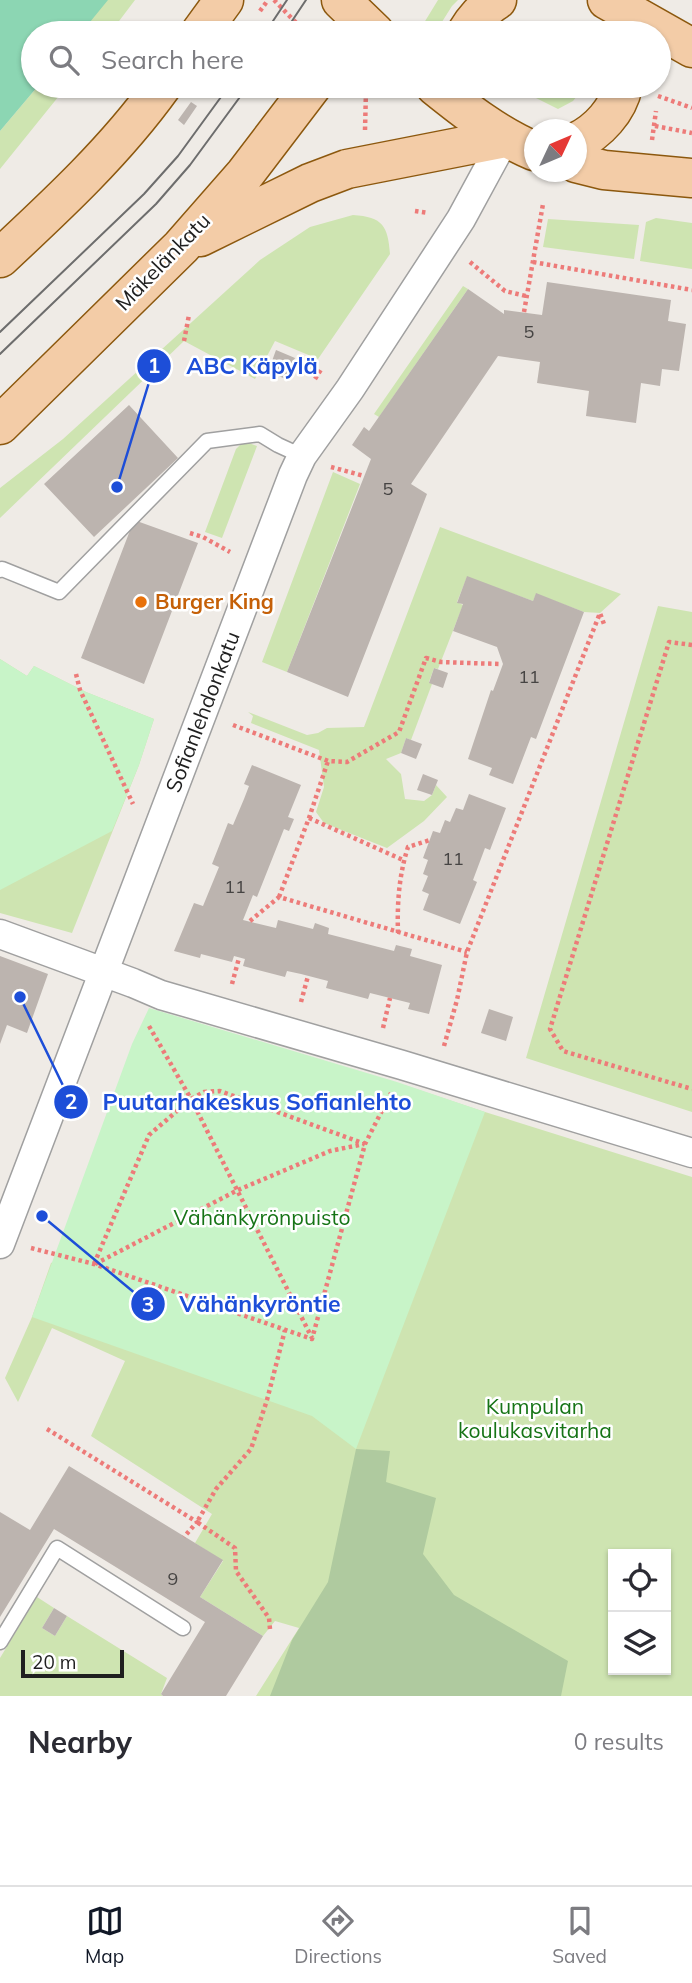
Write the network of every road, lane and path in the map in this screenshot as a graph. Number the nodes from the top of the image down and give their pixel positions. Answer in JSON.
{"nodes":[{"id":1,"x":224,"y":0,"type":"edge"},
{"id":2,"x":268,"y":0,"type":"edge"},
{"id":3,"x":274,"y":0,"type":"edge"},
{"id":4,"x":497,"y":0,"type":"edge"},
{"id":5,"x":260,"y":12,"type":"dead end"},
{"id":6,"x":614,"y":13,"type":"edge"},
{"id":7,"x":209,"y":21,"type":"edge"},
{"id":8,"x":294,"y":21,"type":"edge"},
{"id":9,"x":475,"y":21,"type":"edge"},
{"id":10,"x":632,"y":21,"type":"edge"},
{"id":11,"x":671,"y":39,"type":"edge"},
{"id":12,"x":692,"y":48,"type":"edge"},
{"id":13,"x":152,"y":98,"type":"edge"},
{"id":14,"x":303,"y":98,"type":"edge"},
{"id":15,"x":366,"y":98,"type":"edge"},
{"id":16,"x":458,"y":98,"type":"edge"},
{"id":17,"x":625,"y":98,"type":"edge"},
{"id":18,"x":661,"y":98,"type":"edge"},
{"id":19,"x":692,"y":108,"type":"edge"},
{"id":20,"x":654,"y":126,"type":"dead end"},
{"id":21,"x":692,"y":133,"type":"edge"},
{"id":22,"x":587,"y":137,"type":"edge"},
{"id":23,"x":364,"y":139,"type":"dead end"},
{"id":24,"x":524,"y":145,"type":"edge"},
{"id":25,"x":524,"y":147,"type":"edge"},
{"id":26,"x":524,"y":150,"type":"edge"},
{"id":27,"x":587,"y":166,"type":"edge"},
{"id":28,"x":692,"y":178,"type":"edge"},
{"id":29,"x":543,"y":204,"type":"dead end"},
{"id":30,"x":181,"y":247,"type":"junction"},
{"id":31,"x":0,"y":258,"type":"edge"},
{"id":32,"x":470,"y":262,"type":"dead end"},
{"id":33,"x":533,"y":262,"type":"junction"},
{"id":34,"x":692,"y":290,"type":"edge"},
{"id":35,"x":526,"y":296,"type":"junction"},
{"id":36,"x":524,"y":312,"type":"dead end"},
{"id":37,"x":189,"y":315,"type":"dead end"},
{"id":38,"x":184,"y":341,"type":"dead end"},
{"id":39,"x":0,"y":425,"type":"edge"},
{"id":40,"x":315,"y":461,"type":"junction"},
{"id":41,"x":364,"y":476,"type":"dead end"},
{"id":42,"x":190,"y":533,"type":"dead end"},
{"id":43,"x":231,"y":553,"type":"dead end"},
{"id":44,"x":0,"y":570,"type":"edge"},
{"id":45,"x":605,"y":627,"type":"dead end"},
{"id":46,"x":692,"y":645,"type":"edge"},
{"id":47,"x":499,"y":664,"type":"dead end"},
{"id":48,"x":76,"y":674,"type":"dead end"},
{"id":49,"x":233,"y":725,"type":"dead end"},
{"id":50,"x":328,"y":761,"type":"junction"},
{"id":51,"x":134,"y":805,"type":"dead end"},
{"id":52,"x":309,"y":818,"type":"junction"},
{"id":53,"x":430,"y":840,"type":"dead end"},
{"id":54,"x":403,"y":860,"type":"junction"},
{"id":55,"x":278,"y":897,"type":"junction"},
{"id":56,"x":250,"y":921,"type":"dead end"},
{"id":57,"x":398,"y":933,"type":"junction"},
{"id":58,"x":0,"y":934,"type":"edge"},
{"id":59,"x":467,"y":951,"type":"junction"},
{"id":60,"x":239,"y":958,"type":"dead end"},
{"id":61,"x":103,"y":973,"type":"junction"},
{"id":62,"x":307,"y":976,"type":"dead end"},
{"id":63,"x":228,"y":996,"type":"dead end"},
{"id":64,"x":390,"y":998,"type":"dead end"},
{"id":65,"x":301,"y":1002,"type":"dead end"},
{"id":66,"x":140,"y":1022,"type":"dead end"},
{"id":67,"x":380,"y":1038,"type":"dead end"},
{"id":68,"x":441,"y":1056,"type":"dead end"},
{"id":69,"x":397,"y":1082,"type":"dead end"},
{"id":70,"x":692,"y":1089,"type":"edge"},
{"id":71,"x":191,"y":1098,"type":"junction"},
{"id":72,"x":365,"y":1144,"type":"junction"},
{"id":73,"x":692,"y":1153,"type":"edge"},
{"id":74,"x":238,"y":1190,"type":"junction"},
{"id":75,"x":0,"y":1244,"type":"edge"},
{"id":76,"x":30,"y":1247,"type":"dead end"},
{"id":77,"x":94,"y":1264,"type":"junction"},
{"id":78,"x":285,"y":1330,"type":"junction"},
{"id":79,"x":312,"y":1339,"type":"junction"},
{"id":80,"x":47,"y":1429,"type":"dead end"},
{"id":81,"x":197,"y":1522,"type":"junction"},
{"id":82,"x":184,"y":1537,"type":"dead end"},
{"id":83,"x":183,"y":1628,"type":"dead end"},
{"id":84,"x":270,"y":1629,"type":"dead end"},
{"id":85,"x":0,"y":1642,"type":"edge"}],
"edges":[{"from":1,"to":7,"type":"main road"},
{"from":2,"to":5,"type":"path"},
{"from":3,"to":8,"type":"path"},
{"from":4,"to":9,"type":"main road"},
{"from":6,"to":10,"type":"main road"},
{"from":11,"to":12,"type":"main road"},
{"from":13,"to":31,"type":"main road"},
{"from":14,"to":30,"type":"main road","name":"Mäkelänkatu"},
{"from":15,"to":23,"type":"path"},
{"from":16,"to":24,"type":"main road"},
{"from":17,"to":22,"type":"main road"},
{"from":18,"to":19,"type":"path"},
{"from":20,"to":21,"type":"path"},
{"from":25,"to":30,"type":"main road"},
{"from":26,"to":40,"type":"street","name":"Sofianlehdonkatu"},
{"from":27,"to":28,"type":"main road"},
{"from":29,"to":33,"type":"path"},
{"from":30,"to":39,"type":"main road","name":"Mäkelänkatu"},
{"from":32,"to":35,"type":"path"},
{"from":33,"to":34,"type":"path"},
{"from":33,"to":35,"type":"path"},
{"from":35,"to":36,"type":"path"},
{"from":37,"to":38,"type":"path"},
{"from":40,"to":41,"type":"path"},
{"from":40,"to":44,"type":"lane"},
{"from":40,"to":61,"type":"street","name":"Sofianlehdonkatu"},
{"from":42,"to":43,"type":"path"},
{"from":45,"to":59,"type":"path"},
{"from":46,"to":70,"type":"path"},
{"from":47,"to":50,"type":"path"},
{"from":48,"to":51,"type":"path"},
{"from":49,"to":50,"type":"path"},
{"from":50,"to":52,"type":"path"},
{"from":52,"to":54,"type":"path"},
{"from":52,"to":55,"type":"path"},
{"from":53,"to":54,"type":"path"},
{"from":54,"to":57,"type":"path"},
{"from":55,"to":56,"type":"path"},
{"from":55,"to":57,"type":"path"},
{"from":57,"to":59,"type":"path"},
{"from":58,"to":61,"type":"street"},
{"from":59,"to":68,"type":"path"},
{"from":60,"to":63,"type":"path"},
{"from":61,"to":73,"type":"street"},
{"from":61,"to":75,"type":"street","name":"Sofianlehdonkatu"},
{"from":62,"to":65,"type":"path"},
{"from":64,"to":67,"type":"path"},
{"from":66,"to":71,"type":"path"},
{"from":69,"to":72,"type":"path"},
{"from":71,"to":72,"type":"path"},
{"from":71,"to":74,"type":"path"},
{"from":71,"to":77,"type":"path"},
{"from":72,"to":74,"type":"path"},
{"from":72,"to":79,"type":"path"},
{"from":74,"to":77,"type":"path"},
{"from":74,"to":79,"type":"path"},
{"from":76,"to":77,"type":"path"},
{"from":77,"to":78,"type":"path"},
{"from":78,"to":79,"type":"path"},
{"from":78,"to":81,"type":"path"},
{"from":80,"to":81,"type":"path"},
{"from":81,"to":82,"type":"path"},
{"from":81,"to":84,"type":"path"},
{"from":83,"to":85,"type":"lane"}]}
